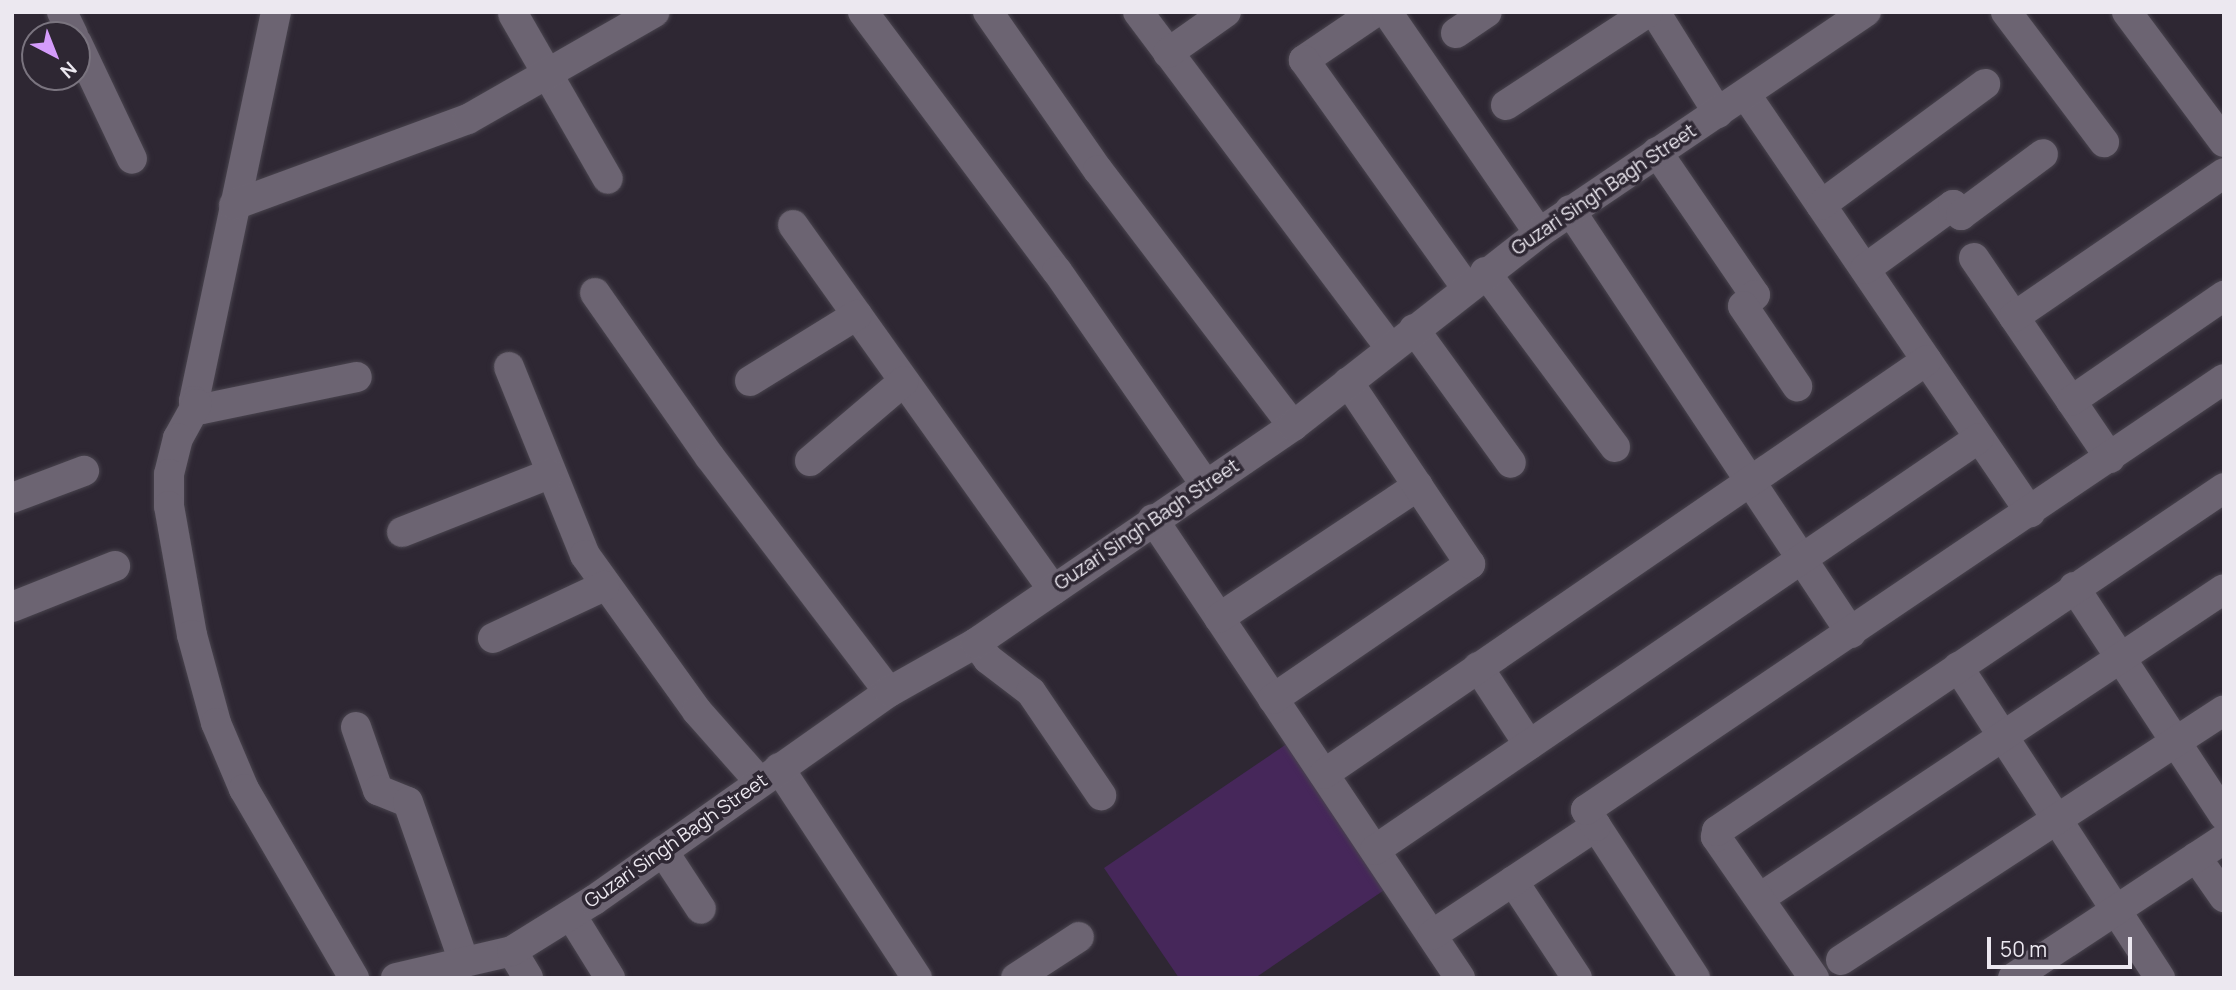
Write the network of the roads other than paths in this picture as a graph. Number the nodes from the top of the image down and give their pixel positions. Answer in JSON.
{"nodes":[{"id":1,"x":276,"y":12,"type":"edge"},
{"id":2,"x":655,"y":12,"type":"edge"},
{"id":3,"x":863,"y":12,"type":"edge"},
{"id":4,"x":988,"y":12,"type":"edge"},
{"id":5,"x":1138,"y":12,"type":"edge"},
{"id":6,"x":1226,"y":12,"type":"edge"},
{"id":7,"x":1375,"y":12,"type":"edge"},
{"id":8,"x":1387,"y":12,"type":"edge"},
{"id":9,"x":1487,"y":12,"type":"edge"},
{"id":10,"x":1648,"y":12,"type":"edge"},
{"id":11,"x":1655,"y":12,"type":"edge"},
{"id":12,"x":1866,"y":12,"type":"edge"},
{"id":13,"x":2006,"y":12,"type":"edge"},
{"id":14,"x":2127,"y":12,"type":"edge"},
{"id":15,"x":513,"y":14,"type":"dead end"},
{"id":16,"x":1455,"y":33,"type":"dead end"},
{"id":17,"x":1168,"y":53,"type":"junction"},
{"id":18,"x":91,"y":73,"type":"edge"},
{"id":19,"x":549,"y":76,"type":"junction"},
{"id":20,"x":1985,"y":84,"type":"dead end"},
{"id":21,"x":1746,"y":95,"type":"junction"},
{"id":22,"x":1506,"y":105,"type":"dead end"},
{"id":23,"x":1718,"y":113,"type":"junction"},
{"id":24,"x":2104,"y":142,"type":"dead end"},
{"id":25,"x":2224,"y":142,"type":"edge"},
{"id":26,"x":1657,"y":152,"type":"junction"},
{"id":27,"x":2043,"y":153,"type":"dead end"},
{"id":28,"x":132,"y":159,"type":"dead end"},
{"id":29,"x":2224,"y":173,"type":"edge"},
{"id":30,"x":608,"y":178,"type":"dead end"},
{"id":31,"x":234,"y":205,"type":"junction"},
{"id":32,"x":1821,"y":205,"type":"junction"},
{"id":33,"x":1570,"y":210,"type":"junction"},
{"id":34,"x":793,"y":225,"type":"dead end"},
{"id":35,"x":1539,"y":233,"type":"junction"},
{"id":36,"x":1974,"y":258,"type":"dead end"},
{"id":37,"x":1865,"y":270,"type":"junction"},
{"id":38,"x":1476,"y":279,"type":"junction"},
{"id":39,"x":595,"y":293,"type":"dead end"},
{"id":40,"x":2224,"y":296,"type":"edge"},
{"id":41,"x":857,"y":315,"type":"junction"},
{"id":42,"x":2014,"y":317,"type":"junction"},
{"id":43,"x":1414,"y":329,"type":"junction"},
{"id":44,"x":1390,"y":348,"type":"junction"},
{"id":45,"x":1927,"y":360,"type":"junction"},
{"id":46,"x":509,"y":367,"type":"dead end"},
{"id":47,"x":357,"y":377,"type":"dead end"},
{"id":48,"x":2224,"y":379,"type":"edge"},
{"id":49,"x":750,"y":380,"type":"dead end"},
{"id":50,"x":904,"y":381,"type":"junction"},
{"id":51,"x":1348,"y":382,"type":"junction"},
{"id":52,"x":1797,"y":386,"type":"dead end"},
{"id":53,"x":2071,"y":401,"type":"junction"},
{"id":54,"x":197,"y":404,"type":"junction"},
{"id":55,"x":1293,"y":426,"type":"junction"},
{"id":56,"x":1979,"y":438,"type":"junction"},
{"id":57,"x":1615,"y":447,"type":"dead end"},
{"id":58,"x":2110,"y":458,"type":"junction"},
{"id":59,"x":810,"y":461,"type":"dead end"},
{"id":60,"x":1511,"y":463,"type":"dead end"},
{"id":61,"x":84,"y":471,"type":"dead end"},
{"id":62,"x":549,"y":474,"type":"junction"},
{"id":63,"x":1750,"y":477,"type":"junction"},
{"id":64,"x":1206,"y":485,"type":"junction"},
{"id":65,"x":1418,"y":486,"type":"junction"},
{"id":66,"x":2224,"y":488,"type":"edge"},
{"id":67,"x":12,"y":498,"type":"edge"},
{"id":68,"x":2030,"y":512,"type":"junction"},
{"id":69,"x":1153,"y":519,"type":"junction"},
{"id":70,"x":402,"y":532,"type":"dead end"},
{"id":71,"x":1803,"y":558,"type":"junction"},
{"id":72,"x":115,"y":566,"type":"dead end"},
{"id":73,"x":604,"y":586,"type":"junction"},
{"id":74,"x":2074,"y":587,"type":"junction"},
{"id":75,"x":2224,"y":589,"type":"edge"},
{"id":76,"x":1053,"y":590,"type":"junction"},
{"id":77,"x":12,"y":607,"type":"edge"},
{"id":78,"x":1219,"y":618,"type":"junction"},
{"id":79,"x":1851,"y":633,"type":"junction"},
{"id":80,"x":493,"y":638,"type":"dead end"},
{"id":81,"x":976,"y":643,"type":"junction"},
{"id":82,"x":2120,"y":657,"type":"junction"},
{"id":83,"x":1478,"y":667,"type":"junction"},
{"id":84,"x":1958,"y":667,"type":"junction"},
{"id":85,"x":889,"y":692,"type":"junction"},
{"id":86,"x":1273,"y":699,"type":"junction"},
{"id":87,"x":2224,"y":710,"type":"edge"},
{"id":88,"x":356,"y":727,"type":"dead end"},
{"id":89,"x":2002,"y":734,"type":"junction"},
{"id":90,"x":2176,"y":742,"type":"junction"},
{"id":91,"x":1529,"y":745,"type":"junction"},
{"id":92,"x":769,"y":774,"type":"junction"},
{"id":93,"x":1324,"y":774,"type":"junction"},
{"id":94,"x":1101,"y":795,"type":"dead end"},
{"id":95,"x":2224,"y":815,"type":"edge"},
{"id":96,"x":2057,"y":820,"type":"junction"},
{"id":97,"x":1596,"y":826,"type":"junction"},
{"id":98,"x":2224,"y":839,"type":"edge"},
{"id":99,"x":1375,"y":850,"type":"junction"},
{"id":100,"x":663,"y":851,"type":"junction"},
{"id":101,"x":2196,"y":857,"type":"junction"},
{"id":102,"x":1513,"y":881,"type":"junction"},
{"id":103,"x":2224,"y":897,"type":"edge"},
{"id":104,"x":1760,"y":898,"type":"junction"},
{"id":105,"x":701,"y":909,"type":"dead end"},
{"id":106,"x":2116,"y":911,"type":"junction"},
{"id":107,"x":571,"y":915,"type":"junction"},
{"id":108,"x":1432,"y":935,"type":"junction"},
{"id":109,"x":1079,"y":937,"type":"dead end"},
{"id":110,"x":512,"y":951,"type":"junction"},
{"id":111,"x":1841,"y":960,"type":"dead end"},
{"id":112,"x":464,"y":962,"type":"junction"},
{"id":113,"x":354,"y":978,"type":"edge"},
{"id":114,"x":396,"y":978,"type":"edge"},
{"id":115,"x":528,"y":978,"type":"edge"},
{"id":116,"x":610,"y":978,"type":"edge"},
{"id":117,"x":917,"y":978,"type":"edge"},
{"id":118,"x":1016,"y":978,"type":"edge"},
{"id":119,"x":1460,"y":978,"type":"edge"},
{"id":120,"x":1577,"y":978,"type":"edge"},
{"id":121,"x":1695,"y":978,"type":"edge"},
{"id":122,"x":1814,"y":978,"type":"edge"},
{"id":123,"x":2013,"y":978,"type":"edge"},
{"id":124,"x":2160,"y":978,"type":"edge"}],
"edges":[{"from":1,"to":31,"type":"street"},
{"from":2,"to":19,"type":"street"},
{"from":3,"to":64,"type":"street"},
{"from":4,"to":55,"type":"street"},
{"from":5,"to":17,"type":"street"},
{"from":6,"to":17,"type":"street"},
{"from":7,"to":38,"type":"street"},
{"from":8,"to":35,"type":"street"},
{"from":9,"to":16,"type":"street"},
{"from":10,"to":22,"type":"street"},
{"from":11,"to":23,"type":"street"},
{"from":12,"to":21,"type":"street","name":"Guzari Singh Bagh Street"},
{"from":13,"to":24,"type":"street"},
{"from":14,"to":25,"type":"street"},
{"from":15,"to":19,"type":"street"},
{"from":17,"to":44,"type":"street"},
{"from":18,"to":28,"type":"street"},
{"from":19,"to":30,"type":"street"},
{"from":19,"to":31,"type":"street"},
{"from":20,"to":32,"type":"street"},
{"from":21,"to":23,"type":"street","name":"Guzari Singh Bagh Street"},
{"from":21,"to":32,"type":"street"},
{"from":23,"to":26,"type":"street","name":"Guzari Singh Bagh Street"},
{"from":26,"to":33,"type":"street","name":"Guzari Singh Bagh Street"},
{"from":26,"to":52,"type":"street"},
{"from":27,"to":37,"type":"street"},
{"from":29,"to":42,"type":"street"},
{"from":31,"to":54,"type":"street"},
{"from":32,"to":37,"type":"street"},
{"from":33,"to":35,"type":"street","name":"Guzari Singh Bagh Street"},
{"from":33,"to":63,"type":"street"},
{"from":34,"to":41,"type":"street"},
{"from":35,"to":38,"type":"street","name":"Guzari Singh Bagh Street"},
{"from":36,"to":42,"type":"street"},
{"from":37,"to":45,"type":"street"},
{"from":38,"to":43,"type":"street","name":"Guzari Singh Bagh Street"},
{"from":38,"to":57,"type":"street"},
{"from":39,"to":85,"type":"street"},
{"from":40,"to":53,"type":"street"},
{"from":41,"to":49,"type":"street"},
{"from":41,"to":50,"type":"street"},
{"from":42,"to":53,"type":"street"},
{"from":43,"to":44,"type":"street","name":"Guzari Singh Bagh Street"},
{"from":43,"to":60,"type":"street"},
{"from":44,"to":51,"type":"street","name":"Guzari Singh Bagh Street"},
{"from":45,"to":56,"type":"street"},
{"from":45,"to":63,"type":"street"},
{"from":46,"to":62,"type":"street"},
{"from":47,"to":54,"type":"street"},
{"from":48,"to":58,"type":"street"},
{"from":50,"to":59,"type":"street"},
{"from":50,"to":76,"type":"street"},
{"from":51,"to":55,"type":"street","name":"Guzari Singh Bagh Street"},
{"from":51,"to":65,"type":"street"},
{"from":53,"to":58,"type":"street"},
{"from":54,"to":113,"type":"street"},
{"from":55,"to":64,"type":"street","name":"Guzari Singh Bagh Street"},
{"from":56,"to":68,"type":"street"},
{"from":56,"to":71,"type":"street"},
{"from":58,"to":68,"type":"street"},
{"from":61,"to":67,"type":"street"},
{"from":62,"to":70,"type":"street"},
{"from":62,"to":73,"type":"street"},
{"from":63,"to":71,"type":"street"},
{"from":63,"to":83,"type":"street"},
{"from":64,"to":69,"type":"street","name":"Guzari Singh Bagh Street"},
{"from":65,"to":78,"type":"street"},
{"from":65,"to":86,"type":"street"},
{"from":66,"to":74,"type":"street"},
{"from":68,"to":79,"type":"street"},
{"from":69,"to":76,"type":"street","name":"Guzari Singh Bagh Street"},
{"from":69,"to":78,"type":"street"},
{"from":71,"to":79,"type":"street"},
{"from":71,"to":91,"type":"street"},
{"from":72,"to":77,"type":"street"},
{"from":73,"to":80,"type":"street"},
{"from":73,"to":92,"type":"street"},
{"from":74,"to":82,"type":"street"},
{"from":74,"to":84,"type":"street"},
{"from":75,"to":82,"type":"street"},
{"from":76,"to":81,"type":"street","name":"Guzari Singh Bagh Street"},
{"from":78,"to":86,"type":"street"},
{"from":79,"to":97,"type":"street"},
{"from":81,"to":85,"type":"street","name":"Guzari Singh Bagh Street"},
{"from":81,"to":94,"type":"street"},
{"from":82,"to":89,"type":"street"},
{"from":82,"to":90,"type":"street"},
{"from":83,"to":91,"type":"street"},
{"from":83,"to":93,"type":"street"},
{"from":84,"to":89,"type":"street"},
{"from":84,"to":104,"type":"street"},
{"from":85,"to":92,"type":"street","name":"Guzari Singh Bagh Street"},
{"from":86,"to":93,"type":"street"},
{"from":87,"to":90,"type":"street"},
{"from":88,"to":112,"type":"street"},
{"from":89,"to":96,"type":"street"},
{"from":89,"to":104,"type":"street"},
{"from":90,"to":95,"type":"street"},
{"from":90,"to":96,"type":"street"},
{"from":91,"to":99,"type":"street"},
{"from":92,"to":100,"type":"street","name":"Guzari Singh Bagh Street"},
{"from":92,"to":117,"type":"street"},
{"from":93,"to":99,"type":"street"},
{"from":96,"to":106,"type":"street"},
{"from":96,"to":111,"type":"street"},
{"from":97,"to":102,"type":"street"},
{"from":97,"to":121,"type":"street"},
{"from":98,"to":101,"type":"street"},
{"from":99,"to":108,"type":"street"},
{"from":100,"to":105,"type":"street"},
{"from":100,"to":107,"type":"street","name":"Guzari Singh Bagh Street"},
{"from":101,"to":103,"type":"street"},
{"from":101,"to":106,"type":"street"},
{"from":102,"to":108,"type":"street"},
{"from":102,"to":120,"type":"street"},
{"from":104,"to":122,"type":"street"},
{"from":106,"to":123,"type":"street"},
{"from":106,"to":124,"type":"street"},
{"from":107,"to":110,"type":"street","name":"Guzari Singh Bagh Street"},
{"from":107,"to":116,"type":"street"},
{"from":108,"to":119,"type":"street"},
{"from":109,"to":118,"type":"street"},
{"from":110,"to":112,"type":"street","name":"Guzari Singh Bagh Street"},
{"from":110,"to":115,"type":"street"},
{"from":112,"to":114,"type":"street","name":"Guzari Singh Bagh Street"}]}
